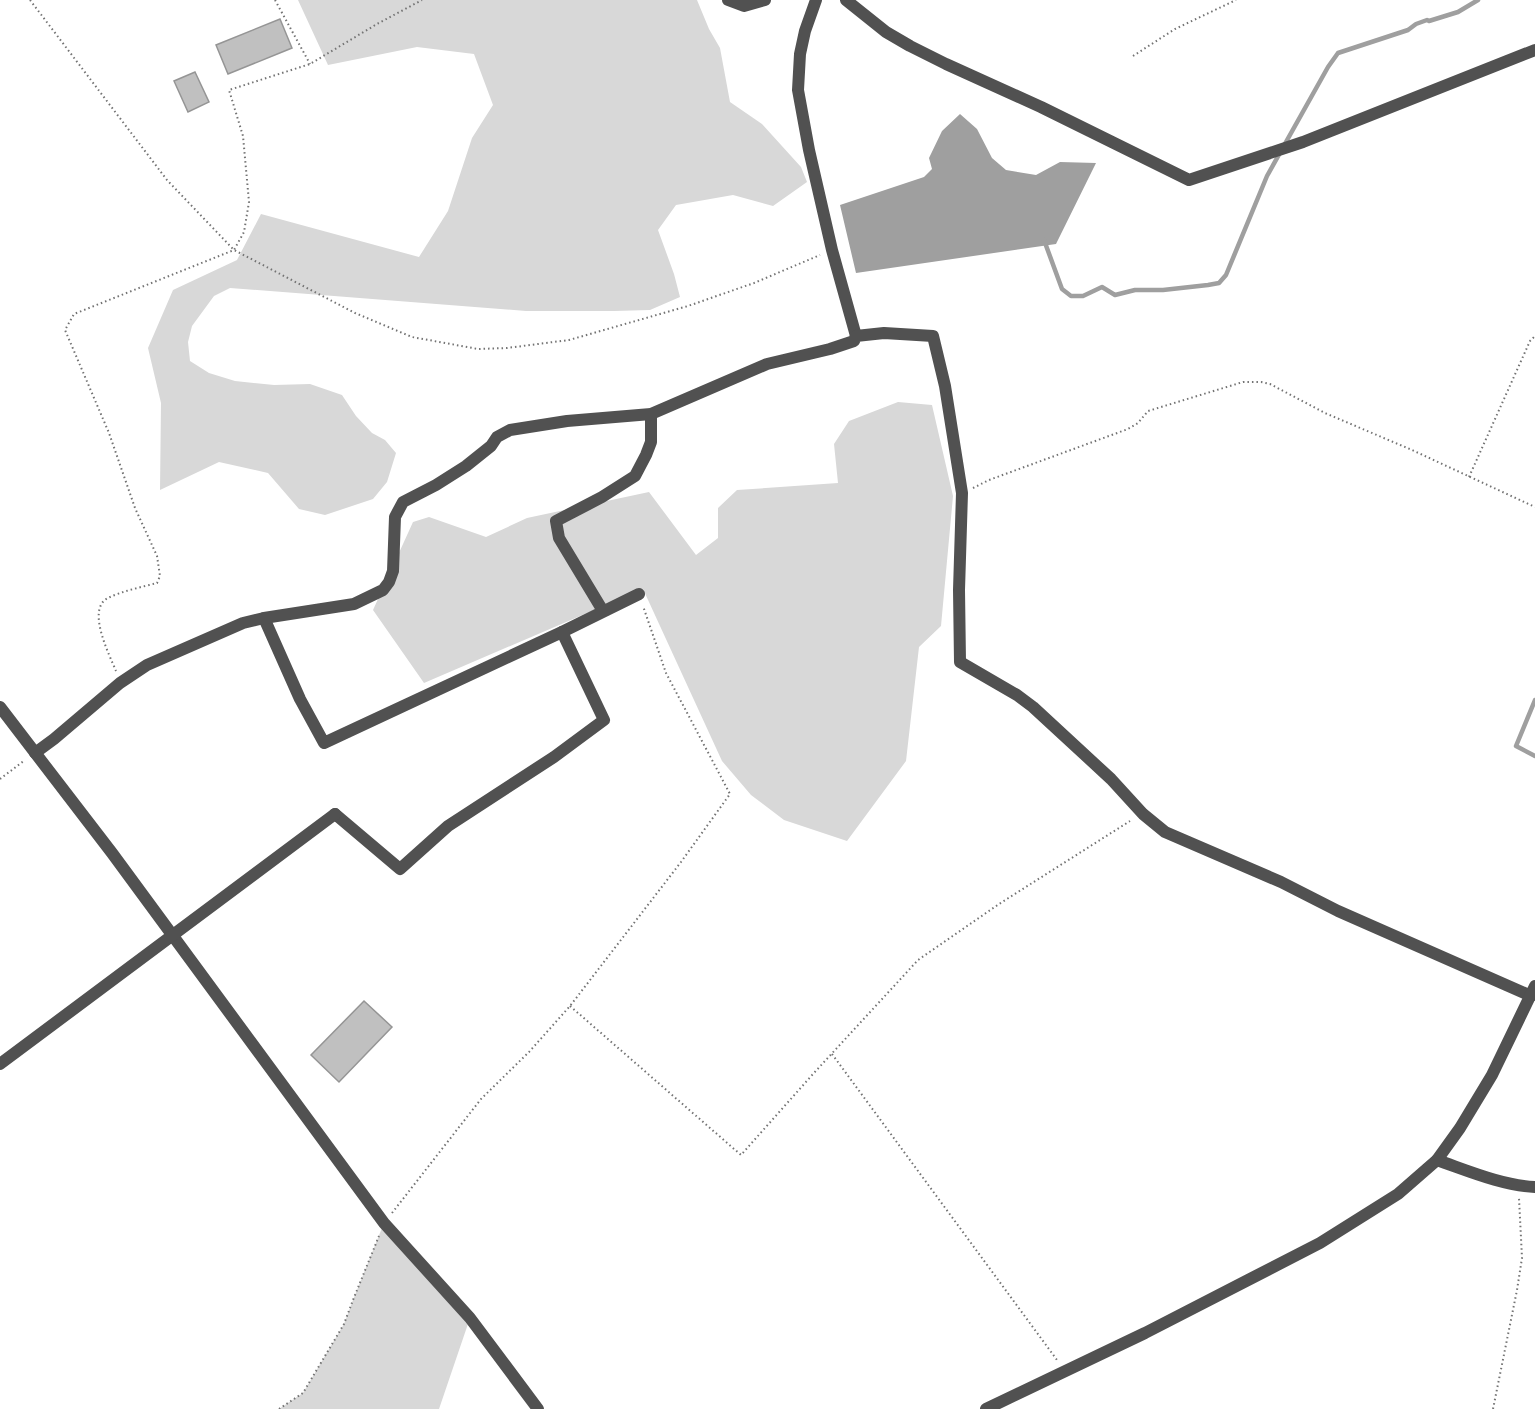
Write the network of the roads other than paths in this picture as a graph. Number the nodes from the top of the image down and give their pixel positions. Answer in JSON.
{"nodes":[{"id":1,"x":729,"y":0,"type":"edge"},
{"id":2,"x":765,"y":0,"type":"edge"},
{"id":3,"x":816,"y":0,"type":"edge"},
{"id":4,"x":846,"y":0,"type":"edge"},
{"id":5,"x":1535,"y":50,"type":"edge"},
{"id":6,"x":856,"y":336,"type":"junction"},
{"id":7,"x":651,"y":414,"type":"junction"},
{"id":8,"x":639,"y":594,"type":"road end"},
{"id":9,"x":603,"y":611,"type":"junction"},
{"id":10,"x":264,"y":618,"type":"junction"},
{"id":11,"x":562,"y":632,"type":"junction"},
{"id":12,"x":0,"y":707,"type":"edge"},
{"id":13,"x":35,"y":753,"type":"junction"},
{"id":14,"x":173,"y":935,"type":"junction"},
{"id":15,"x":1533,"y":991,"type":"edge"},
{"id":16,"x":0,"y":1064,"type":"edge"},
{"id":17,"x":1437,"y":1160,"type":"junction"},
{"id":18,"x":1535,"y":1187,"type":"edge"},
{"id":19,"x":538,"y":1409,"type":"edge"},
{"id":20,"x":986,"y":1409,"type":"edge"}],
"edges":[{"from":1,"to":2,"type":"street"},
{"from":3,"to":6,"type":"street"},
{"from":4,"to":5,"type":"street"},
{"from":6,"to":7,"type":"street"},
{"from":6,"to":15,"type":"street"},
{"from":7,"to":9,"type":"street"},
{"from":7,"to":10,"type":"street"},
{"from":8,"to":9,"type":"street"},
{"from":9,"to":11,"type":"street"},
{"from":10,"to":11,"type":"street"},
{"from":10,"to":13,"type":"street"},
{"from":11,"to":14,"type":"street"},
{"from":12,"to":13,"type":"street"},
{"from":13,"to":14,"type":"street"},
{"from":14,"to":16,"type":"street"},
{"from":14,"to":19,"type":"street"},
{"from":15,"to":17,"type":"street"},
{"from":17,"to":18,"type":"street"},
{"from":17,"to":20,"type":"street"}]}
